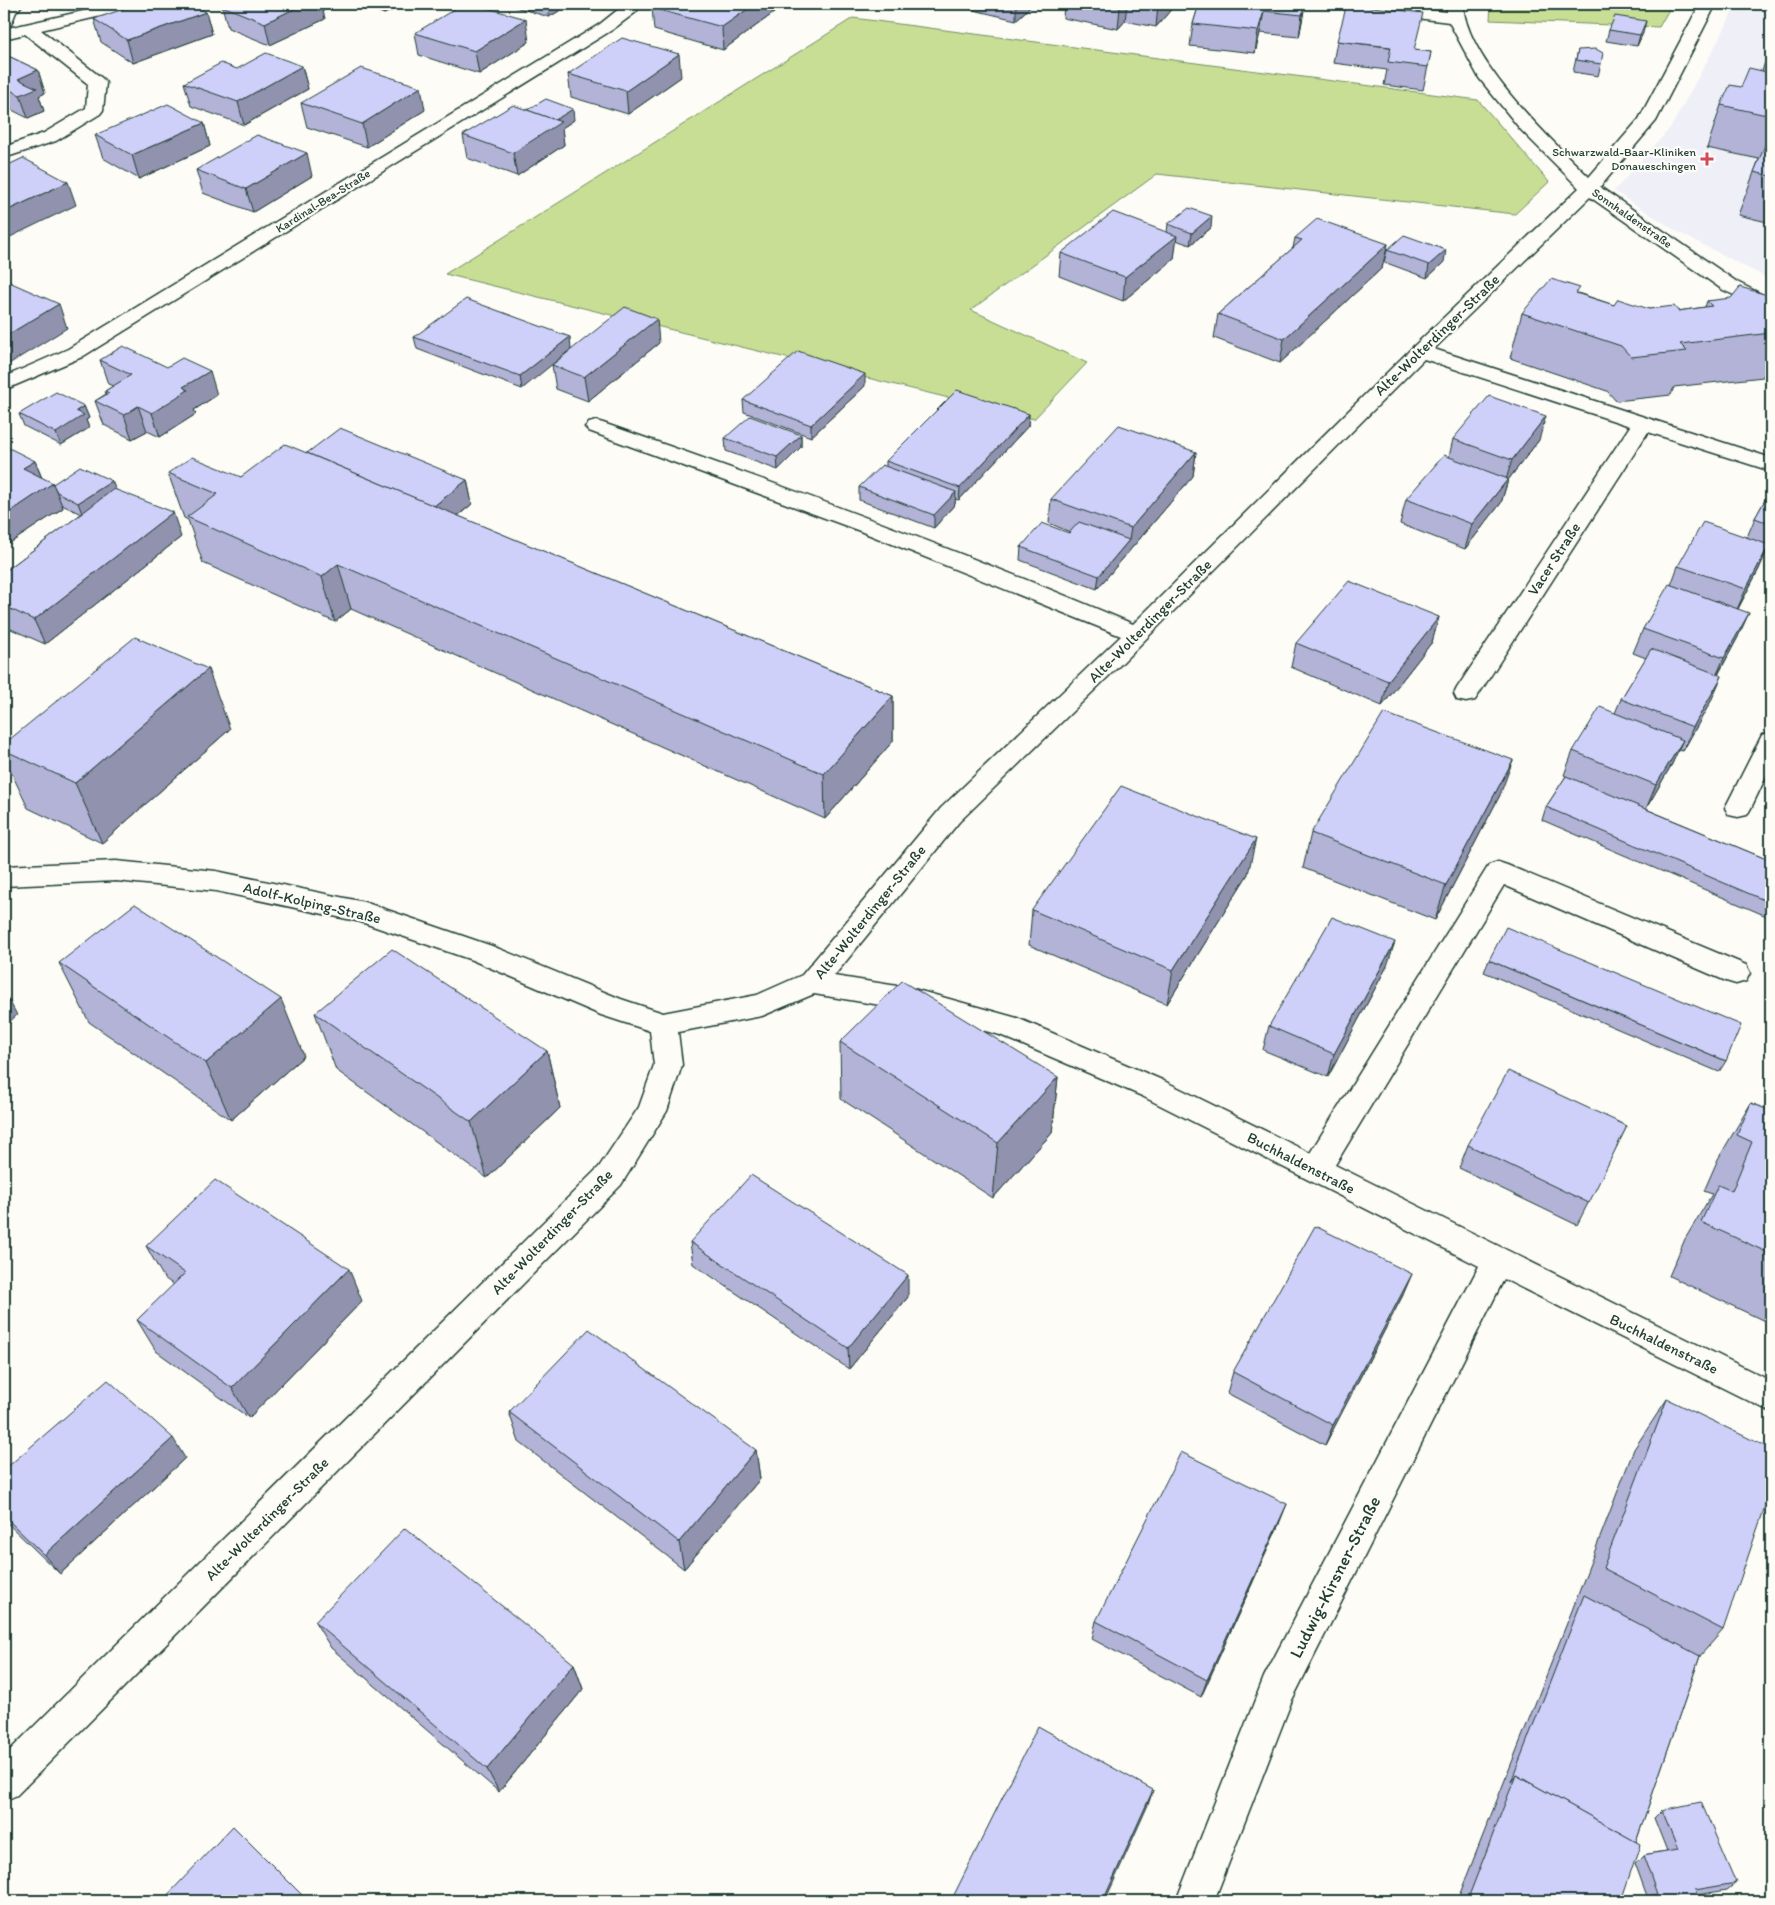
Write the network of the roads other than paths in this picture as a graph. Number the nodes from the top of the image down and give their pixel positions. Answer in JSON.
{"nodes":[{"id":1,"x":15,"y":4,"type":"edge"},
{"id":2,"x":134,"y":4,"type":"edge"},
{"id":3,"x":633,"y":4,"type":"edge"},
{"id":4,"x":1344,"y":4,"type":"edge"},
{"id":5,"x":1708,"y":4,"type":"edge"},
{"id":6,"x":1455,"y":11,"type":"edge"},
{"id":7,"x":4,"y":24,"type":"edge"},
{"id":8,"x":28,"y":28,"type":"junction"},
{"id":9,"x":4,"y":34,"type":"edge"},
{"id":10,"x":4,"y":154,"type":"edge"},
{"id":11,"x":1589,"y":188,"type":"junction"},
{"id":12,"x":1771,"y":306,"type":"edge"},
{"id":13,"x":1420,"y":351,"type":"junction"},
{"id":14,"x":4,"y":384,"type":"edge"},
{"id":15,"x":1643,"y":423,"type":"junction"},
{"id":16,"x":596,"y":427,"type":"dead end"},
{"id":17,"x":1771,"y":465,"type":"edge"},
{"id":18,"x":1136,"y":634,"type":"junction"},
{"id":19,"x":1466,"y":694,"type":"dead end"},
{"id":20,"x":1771,"y":741,"type":"edge"},
{"id":21,"x":1738,"y":808,"type":"dead end"},
{"id":22,"x":4,"y":876,"type":"edge"},
{"id":23,"x":1736,"y":973,"type":"dead end"},
{"id":24,"x":812,"y":983,"type":"junction"},
{"id":25,"x":663,"y":1024,"type":"junction"},
{"id":26,"x":1316,"y":1170,"type":"junction"},
{"id":27,"x":1497,"y":1262,"type":"junction"},
{"id":28,"x":1771,"y":1397,"type":"edge"},
{"id":29,"x":4,"y":1782,"type":"edge"},
{"id":30,"x":1195,"y":1901,"type":"edge"}],
"edges":[{"from":1,"to":7,"type":"street"},
{"from":2,"to":8,"type":"street"},
{"from":3,"to":14,"type":"street","name":"Kardinal-Bea-Straße"},
{"from":4,"to":6,"type":"street"},
{"from":5,"to":11,"type":"street","name":"Alte-Wolterdinger-Straße"},
{"from":6,"to":11,"type":"street","name":"Sonnhaldenstraße"},
{"from":8,"to":9,"type":"street"},
{"from":8,"to":10,"type":"street"},
{"from":11,"to":12,"type":"street","name":"Sonnhaldenstraße"},
{"from":11,"to":13,"type":"street","name":"Alte-Wolterdinger-Straße"},
{"from":13,"to":15,"type":"street"},
{"from":13,"to":18,"type":"street","name":"Alte-Wolterdinger-Straße"},
{"from":15,"to":17,"type":"street"},
{"from":15,"to":19,"type":"street","name":"Vacer Straße"},
{"from":16,"to":18,"type":"street"},
{"from":18,"to":24,"type":"street","name":"Alte-Wolterdinger-Straße"},
{"from":20,"to":21,"type":"street"},
{"from":22,"to":25,"type":"street","name":"Adolf-Kolping-Straße"},
{"from":23,"to":26,"type":"street"},
{"from":24,"to":25,"type":"street","name":"Alte-Wolterdinger-Straße"},
{"from":24,"to":26,"type":"street","name":"Buchhaldenstraße"},
{"from":25,"to":29,"type":"street","name":"Alte-Wolterdinger-Straße"},
{"from":26,"to":27,"type":"street","name":"Buchhaldenstraße"},
{"from":27,"to":28,"type":"street","name":"Buchhaldenstraße"},
{"from":27,"to":30,"type":"street","name":"Ludwig-Kirsner-Straße"}]}
